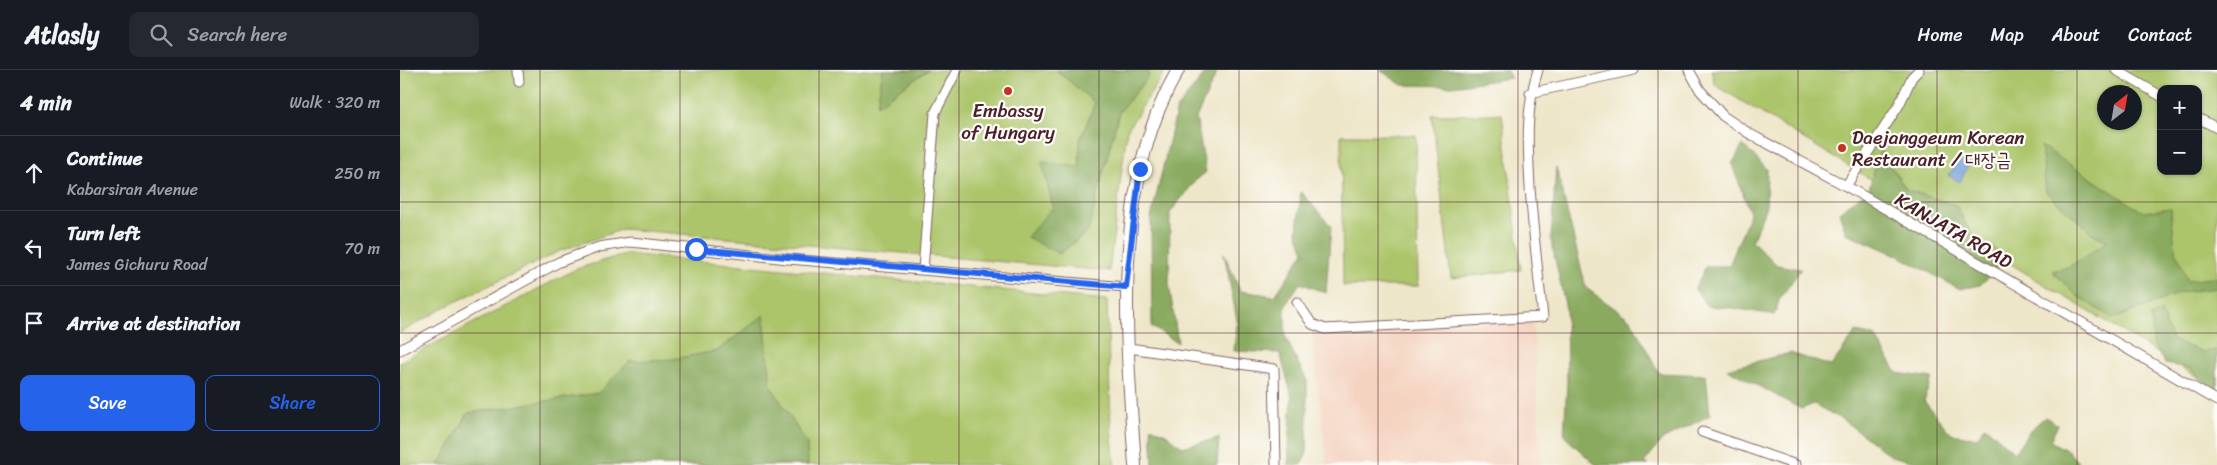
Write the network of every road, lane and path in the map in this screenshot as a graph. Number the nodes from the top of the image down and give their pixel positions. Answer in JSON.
{"nodes":[{"id":1,"x":518,"y":70,"type":"edge"},
{"id":2,"x":957,"y":70,"type":"edge"},
{"id":3,"x":1178,"y":70,"type":"edge"},
{"id":4,"x":1538,"y":70,"type":"edge"},
{"id":5,"x":1634,"y":70,"type":"edge"},
{"id":6,"x":1689,"y":70,"type":"edge"},
{"id":7,"x":1919,"y":70,"type":"edge"},
{"id":8,"x":2116,"y":70,"type":"edge"},
{"id":9,"x":519,"y":82,"type":"dead end"},
{"id":10,"x":1530,"y":93,"type":"junction"},
{"id":11,"x":2157,"y":94,"type":"edge"},
{"id":12,"x":2202,"y":120,"type":"edge"},
{"id":13,"x":2217,"y":128,"type":"edge"},
{"id":14,"x":1846,"y":186,"type":"junction"},
{"id":15,"x":923,"y":270,"type":"junction"},
{"id":16,"x":1126,"y":287,"type":"junction"},
{"id":17,"x":1297,"y":302,"type":"dead end"},
{"id":18,"x":1129,"y":348,"type":"junction"},
{"id":19,"x":400,"y":350,"type":"edge"},
{"id":20,"x":2217,"y":401,"type":"edge"},
{"id":21,"x":1702,"y":432,"type":"dead end"},
{"id":22,"x":1135,"y":465,"type":"edge"},
{"id":23,"x":1276,"y":465,"type":"edge"},
{"id":24,"x":1796,"y":465,"type":"edge"}],
"edges":[{"from":1,"to":9,"type":"street"},
{"from":2,"to":15,"type":"street"},
{"from":3,"to":16,"type":"main road"},
{"from":4,"to":10,"type":"street"},
{"from":5,"to":10,"type":"street"},
{"from":6,"to":14,"type":"street","name":"KANJATA ROAD"},
{"from":7,"to":14,"type":"street"},
{"from":8,"to":11,"type":"street"},
{"from":10,"to":17,"type":"street"},
{"from":12,"to":13,"type":"street"},
{"from":14,"to":20,"type":"street","name":"KANJATA ROAD"},
{"from":15,"to":16,"type":"street"},
{"from":15,"to":19,"type":"street"},
{"from":16,"to":18,"type":"main road"},
{"from":18,"to":22,"type":"main road"},
{"from":18,"to":23,"type":"street"},
{"from":21,"to":24,"type":"street"}]}
